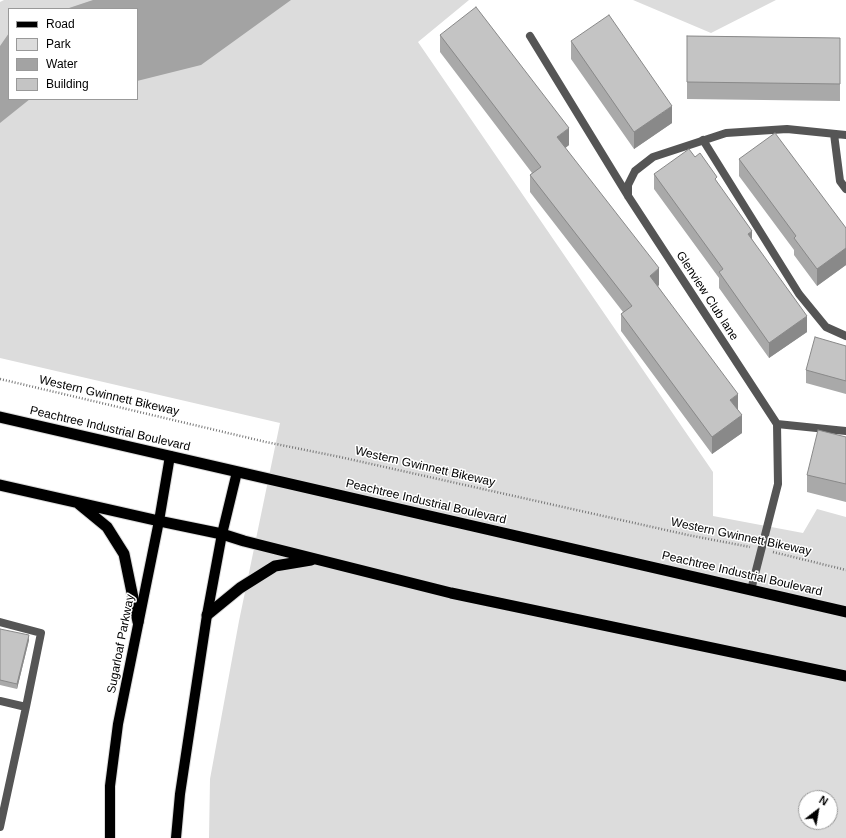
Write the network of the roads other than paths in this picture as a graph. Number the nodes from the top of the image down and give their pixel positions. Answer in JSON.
{"nodes":[{"id":1,"x":530,"y":36,"type":"dead end"},
{"id":2,"x":834,"y":134,"type":"junction"},
{"id":3,"x":846,"y":135,"type":"edge"},
{"id":4,"x":703,"y":140,"type":"junction"},
{"id":5,"x":846,"y":190,"type":"edge"},
{"id":6,"x":628,"y":196,"type":"junction"},
{"id":7,"x":846,"y":336,"type":"edge"},
{"id":8,"x":0,"y":417,"type":"edge"},
{"id":9,"x":777,"y":424,"type":"junction"},
{"id":10,"x":846,"y":431,"type":"edge"},
{"id":11,"x":170,"y":456,"type":"junction"},
{"id":12,"x":237,"y":472,"type":"junction"},
{"id":13,"x":0,"y":485,"type":"edge"},
{"id":14,"x":76,"y":502,"type":"junction"},
{"id":15,"x":159,"y":521,"type":"junction"},
{"id":16,"x":222,"y":534,"type":"junction"},
{"id":17,"x":317,"y":559,"type":"junction"},
{"id":18,"x":751,"y":590,"type":"junction"},
{"id":19,"x":846,"y":612,"type":"edge"},
{"id":20,"x":207,"y":615,"type":"junction"},
{"id":21,"x":0,"y":622,"type":"edge"},
{"id":22,"x":138,"y":622,"type":"junction"},
{"id":23,"x":846,"y":676,"type":"edge"},
{"id":24,"x":0,"y":701,"type":"edge"},
{"id":25,"x":26,"y":707,"type":"junction"},
{"id":26,"x":2,"y":808,"type":"edge"},
{"id":27,"x":0,"y":827,"type":"edge"},
{"id":28,"x":110,"y":838,"type":"edge"},
{"id":29,"x":176,"y":838,"type":"edge"}],
"edges":[{"from":1,"to":6,"type":"street","name":"Glenview Club lane"},
{"from":2,"to":3,"type":"street"},
{"from":2,"to":4,"type":"street"},
{"from":2,"to":5,"type":"street"},
{"from":4,"to":6,"type":"street"},
{"from":4,"to":7,"type":"street"},
{"from":6,"to":9,"type":"street","name":"Glenview Club lane"},
{"from":8,"to":11,"type":"highway","name":"Peachtree Industrial Boulevard"},
{"from":9,"to":10,"type":"street"},
{"from":9,"to":18,"type":"street"},
{"from":11,"to":12,"type":"highway","name":"Peachtree Industrial Boulevard"},
{"from":11,"to":15,"type":"main road","name":"Sugarloaf Parkway"},
{"from":12,"to":16,"type":"main road"},
{"from":12,"to":18,"type":"highway","name":"Peachtree Industrial Boulevard"},
{"from":13,"to":14,"type":"highway"},
{"from":14,"to":15,"type":"highway"},
{"from":14,"to":22,"type":"highway"},
{"from":15,"to":16,"type":"highway"},
{"from":15,"to":22,"type":"main road","name":"Sugarloaf Parkway"},
{"from":16,"to":17,"type":"highway"},
{"from":16,"to":20,"type":"main road"},
{"from":17,"to":20,"type":"highway"},
{"from":17,"to":23,"type":"highway"},
{"from":18,"to":19,"type":"highway","name":"Peachtree Industrial Boulevard"},
{"from":20,"to":29,"type":"main road"},
{"from":21,"to":25,"type":"street"},
{"from":22,"to":28,"type":"main road","name":"Sugarloaf Parkway"},
{"from":24,"to":25,"type":"street"},
{"from":25,"to":26,"type":"street"},
{"from":26,"to":27,"type":"street"}]}
